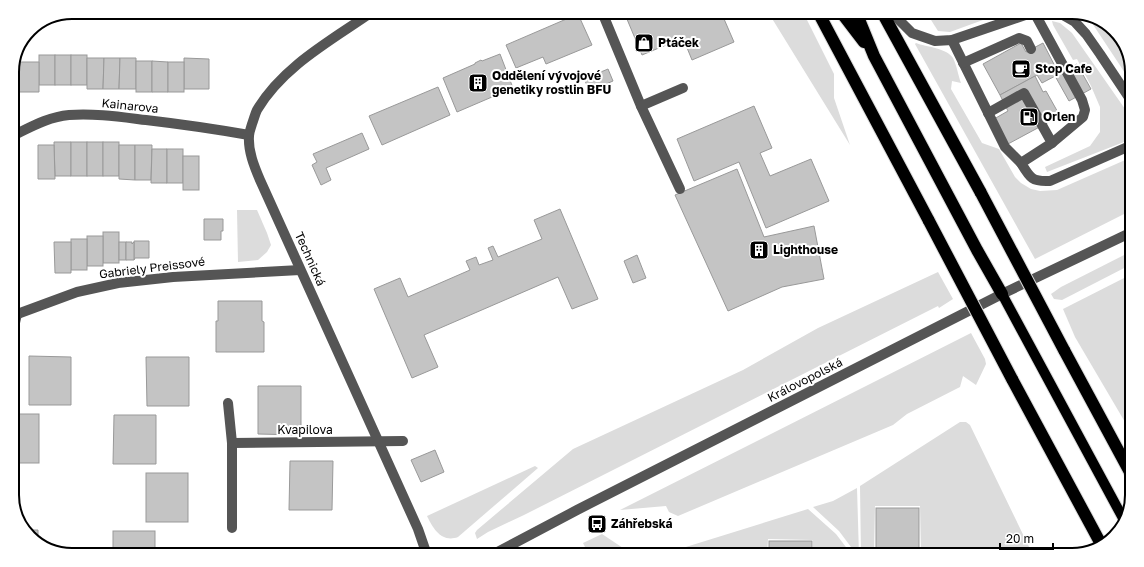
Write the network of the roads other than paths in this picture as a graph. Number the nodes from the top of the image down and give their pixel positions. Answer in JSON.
{"nodes":[{"id":1,"x":362,"y":19,"type":"edge"},
{"id":2,"x":605,"y":19,"type":"edge"},
{"id":3,"x":822,"y":19,"type":"edge"},
{"id":4,"x":846,"y":19,"type":"edge"},
{"id":5,"x":859,"y":19,"type":"edge"},
{"id":6,"x":886,"y":19,"type":"edge"},
{"id":7,"x":898,"y":19,"type":"edge"},
{"id":8,"x":1014,"y":19,"type":"edge"},
{"id":9,"x":1038,"y":19,"type":"edge"},
{"id":10,"x":1070,"y":19,"type":"edge"},
{"id":11,"x":952,"y":40,"type":"junction"},
{"id":12,"x":1031,"y":49,"type":"dead end"},
{"id":13,"x":874,"y":56,"type":"junction"},
{"id":14,"x":963,"y":63,"type":"junction"},
{"id":15,"x":683,"y":88,"type":"dead end"},
{"id":16,"x":1125,"y":92,"type":"edge"},
{"id":17,"x":641,"y":106,"type":"junction"},
{"id":18,"x":988,"y":113,"type":"junction"},
{"id":19,"x":19,"y":133,"type":"edge"},
{"id":20,"x":249,"y":135,"type":"junction"},
{"id":21,"x":1052,"y":143,"type":"junction"},
{"id":22,"x":1125,"y":148,"type":"edge"},
{"id":23,"x":1020,"y":163,"type":"junction"},
{"id":24,"x":680,"y":189,"type":"dead end"},
{"id":25,"x":1125,"y":235,"type":"edge"},
{"id":26,"x":300,"y":270,"type":"junction"},
{"id":27,"x":1002,"y":294,"type":"junction"},
{"id":28,"x":19,"y":314,"type":"edge"},
{"id":29,"x":228,"y":403,"type":"dead end"},
{"id":30,"x":403,"y":441,"type":"dead end"},
{"id":31,"x":378,"y":442,"type":"junction"},
{"id":32,"x":232,"y":443,"type":"junction"},
{"id":33,"x":1125,"y":463,"type":"edge"},
{"id":34,"x":1121,"y":515,"type":"edge"},
{"id":35,"x":232,"y":528,"type":"dead end"},
{"id":36,"x":1099,"y":540,"type":"edge"},
{"id":37,"x":425,"y":548,"type":"edge"},
{"id":38,"x":505,"y":548,"type":"edge"}],
"edges":[{"from":1,"to":20,"type":"street","name":"Technická"},
{"from":2,"to":17,"type":"street"},
{"from":3,"to":36,"type":"highway","bridge":true},
{"from":4,"to":13,"type":"highway"},
{"from":5,"to":13,"type":"highway"},
{"from":6,"to":33,"type":"highway","bridge":true},
{"from":7,"to":11,"type":"street"},
{"from":8,"to":11,"type":"street"},
{"from":9,"to":21,"type":"street"},
{"from":10,"to":16,"type":"street"},
{"from":11,"to":14,"type":"street"},
{"from":12,"to":14,"type":"street"},
{"from":13,"to":27,"type":"highway"},
{"from":14,"to":18,"type":"street"},
{"from":15,"to":17,"type":"street"},
{"from":17,"to":24,"type":"street"},
{"from":18,"to":21,"type":"street"},
{"from":18,"to":23,"type":"street"},
{"from":19,"to":20,"type":"street","name":"Kainarova"},
{"from":20,"to":26,"type":"street","name":"Technická"},
{"from":21,"to":23,"type":"street"},
{"from":22,"to":23,"type":"street"},
{"from":25,"to":27,"type":"street","name":"Královopolská"},
{"from":26,"to":28,"type":"street","name":"Gabriely Preissové"},
{"from":26,"to":31,"type":"street","name":"Technická"},
{"from":27,"to":34,"type":"main road"},
{"from":27,"to":38,"type":"street","name":"Královopolská"},
{"from":29,"to":32,"type":"street"},
{"from":30,"to":31,"type":"street","name":"Kvapilova"},
{"from":31,"to":32,"type":"street","name":"Kvapilova"},
{"from":31,"to":37,"type":"street","name":"Technická"},
{"from":32,"to":35,"type":"street"}]}
